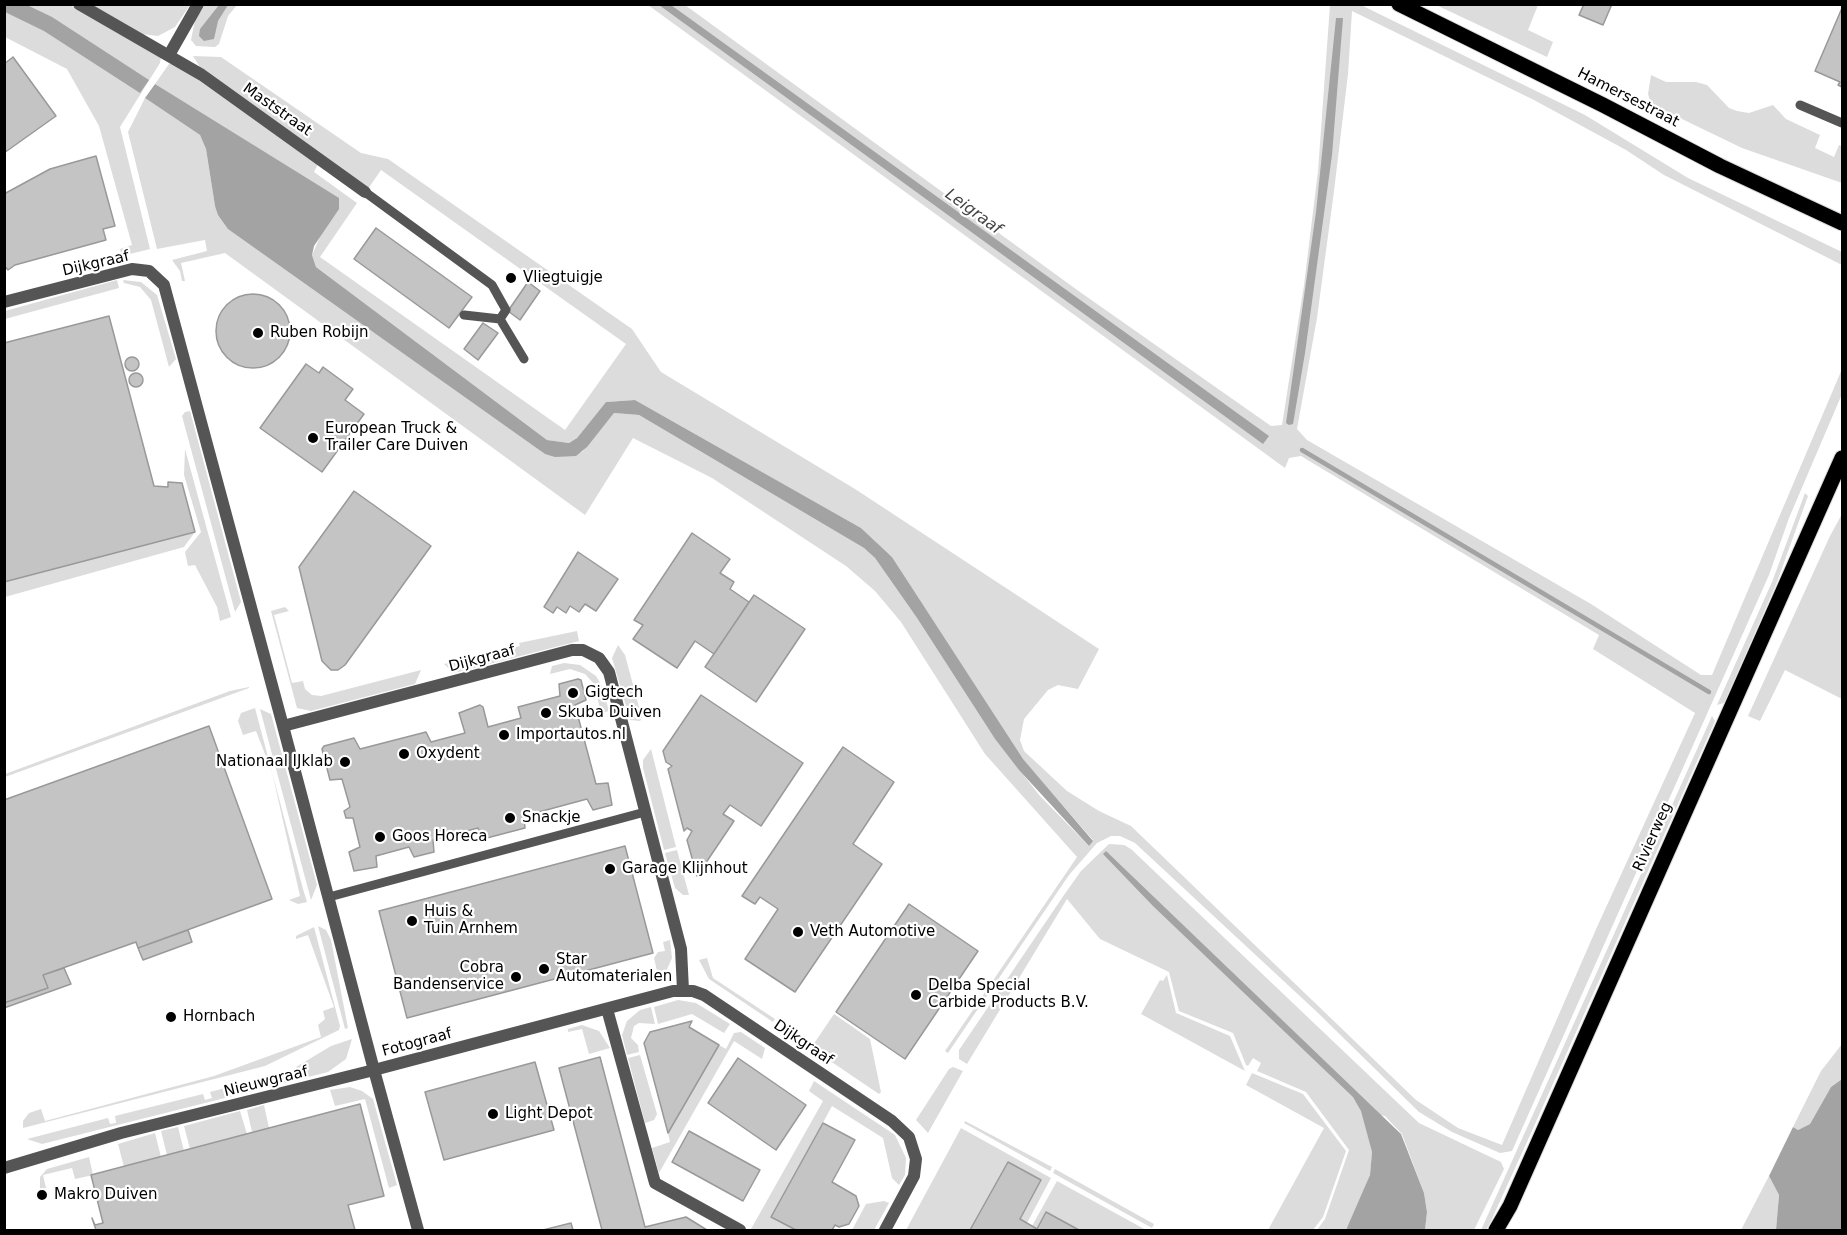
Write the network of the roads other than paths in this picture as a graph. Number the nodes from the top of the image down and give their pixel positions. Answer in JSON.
{"nodes":[{"id":1,"x":79,"y":4,"type":"edge"},
{"id":2,"x":198,"y":4,"type":"edge"},
{"id":3,"x":1399,"y":4,"type":"edge"},
{"id":4,"x":169,"y":55,"type":"junction"},
{"id":5,"x":1800,"y":105,"type":"dead end"},
{"id":6,"x":1842,"y":123,"type":"edge"},
{"id":7,"x":365,"y":192,"type":"joint"},
{"id":8,"x":1842,"y":223,"type":"edge"},
{"id":9,"x":4,"y":302,"type":"edge"},
{"id":10,"x":464,"y":315,"type":"dead end"},
{"id":11,"x":500,"y":319,"type":"junction"},
{"id":12,"x":524,"y":359,"type":"dead end"},
{"id":13,"x":1842,"y":458,"type":"edge"},
{"id":14,"x":283,"y":726,"type":"junction"},
{"id":15,"x":645,"y":812,"type":"junction"},
{"id":16,"x":329,"y":897,"type":"junction"},
{"id":17,"x":683,"y":990,"type":"junction"},
{"id":18,"x":607,"y":1009,"type":"junction"},
{"id":19,"x":374,"y":1070,"type":"junction"},
{"id":20,"x":4,"y":1168,"type":"edge"},
{"id":21,"x":418,"y":1230,"type":"edge"},
{"id":22,"x":740,"y":1230,"type":"edge"},
{"id":23,"x":885,"y":1230,"type":"edge"},
{"id":24,"x":1496,"y":1230,"type":"edge"}],
"edges":[{"from":1,"to":4,"type":"street","name":"Maststraat"},
{"from":2,"to":4,"type":"street"},
{"from":3,"to":8,"type":"main road","name":"Hamersestraat"},
{"from":4,"to":7,"type":"street","name":"Maststraat"},
{"from":5,"to":6,"type":"lane"},
{"from":7,"to":11,"type":"lane"},
{"from":9,"to":14,"type":"street","name":"Dijkgraaf"},
{"from":10,"to":11,"type":"lane"},
{"from":11,"to":12,"type":"lane"},
{"from":13,"to":24,"type":"main road","name":"Rivierweg"},
{"from":14,"to":15,"type":"street","name":"Dijkgraaf"},
{"from":14,"to":16,"type":"street","name":"Fotograaf"},
{"from":15,"to":16,"type":"lane"},
{"from":15,"to":17,"type":"street","name":"Dijkgraaf"},
{"from":16,"to":19,"type":"street","name":"Fotograaf"},
{"from":17,"to":18,"type":"street","name":"Fotograaf"},
{"from":17,"to":23,"type":"street","name":"Dijkgraaf"},
{"from":18,"to":19,"type":"street","name":"Fotograaf"},
{"from":18,"to":22,"type":"street"},
{"from":19,"to":20,"type":"street","name":"Nieuwgraaf"},
{"from":19,"to":21,"type":"street"}]}
